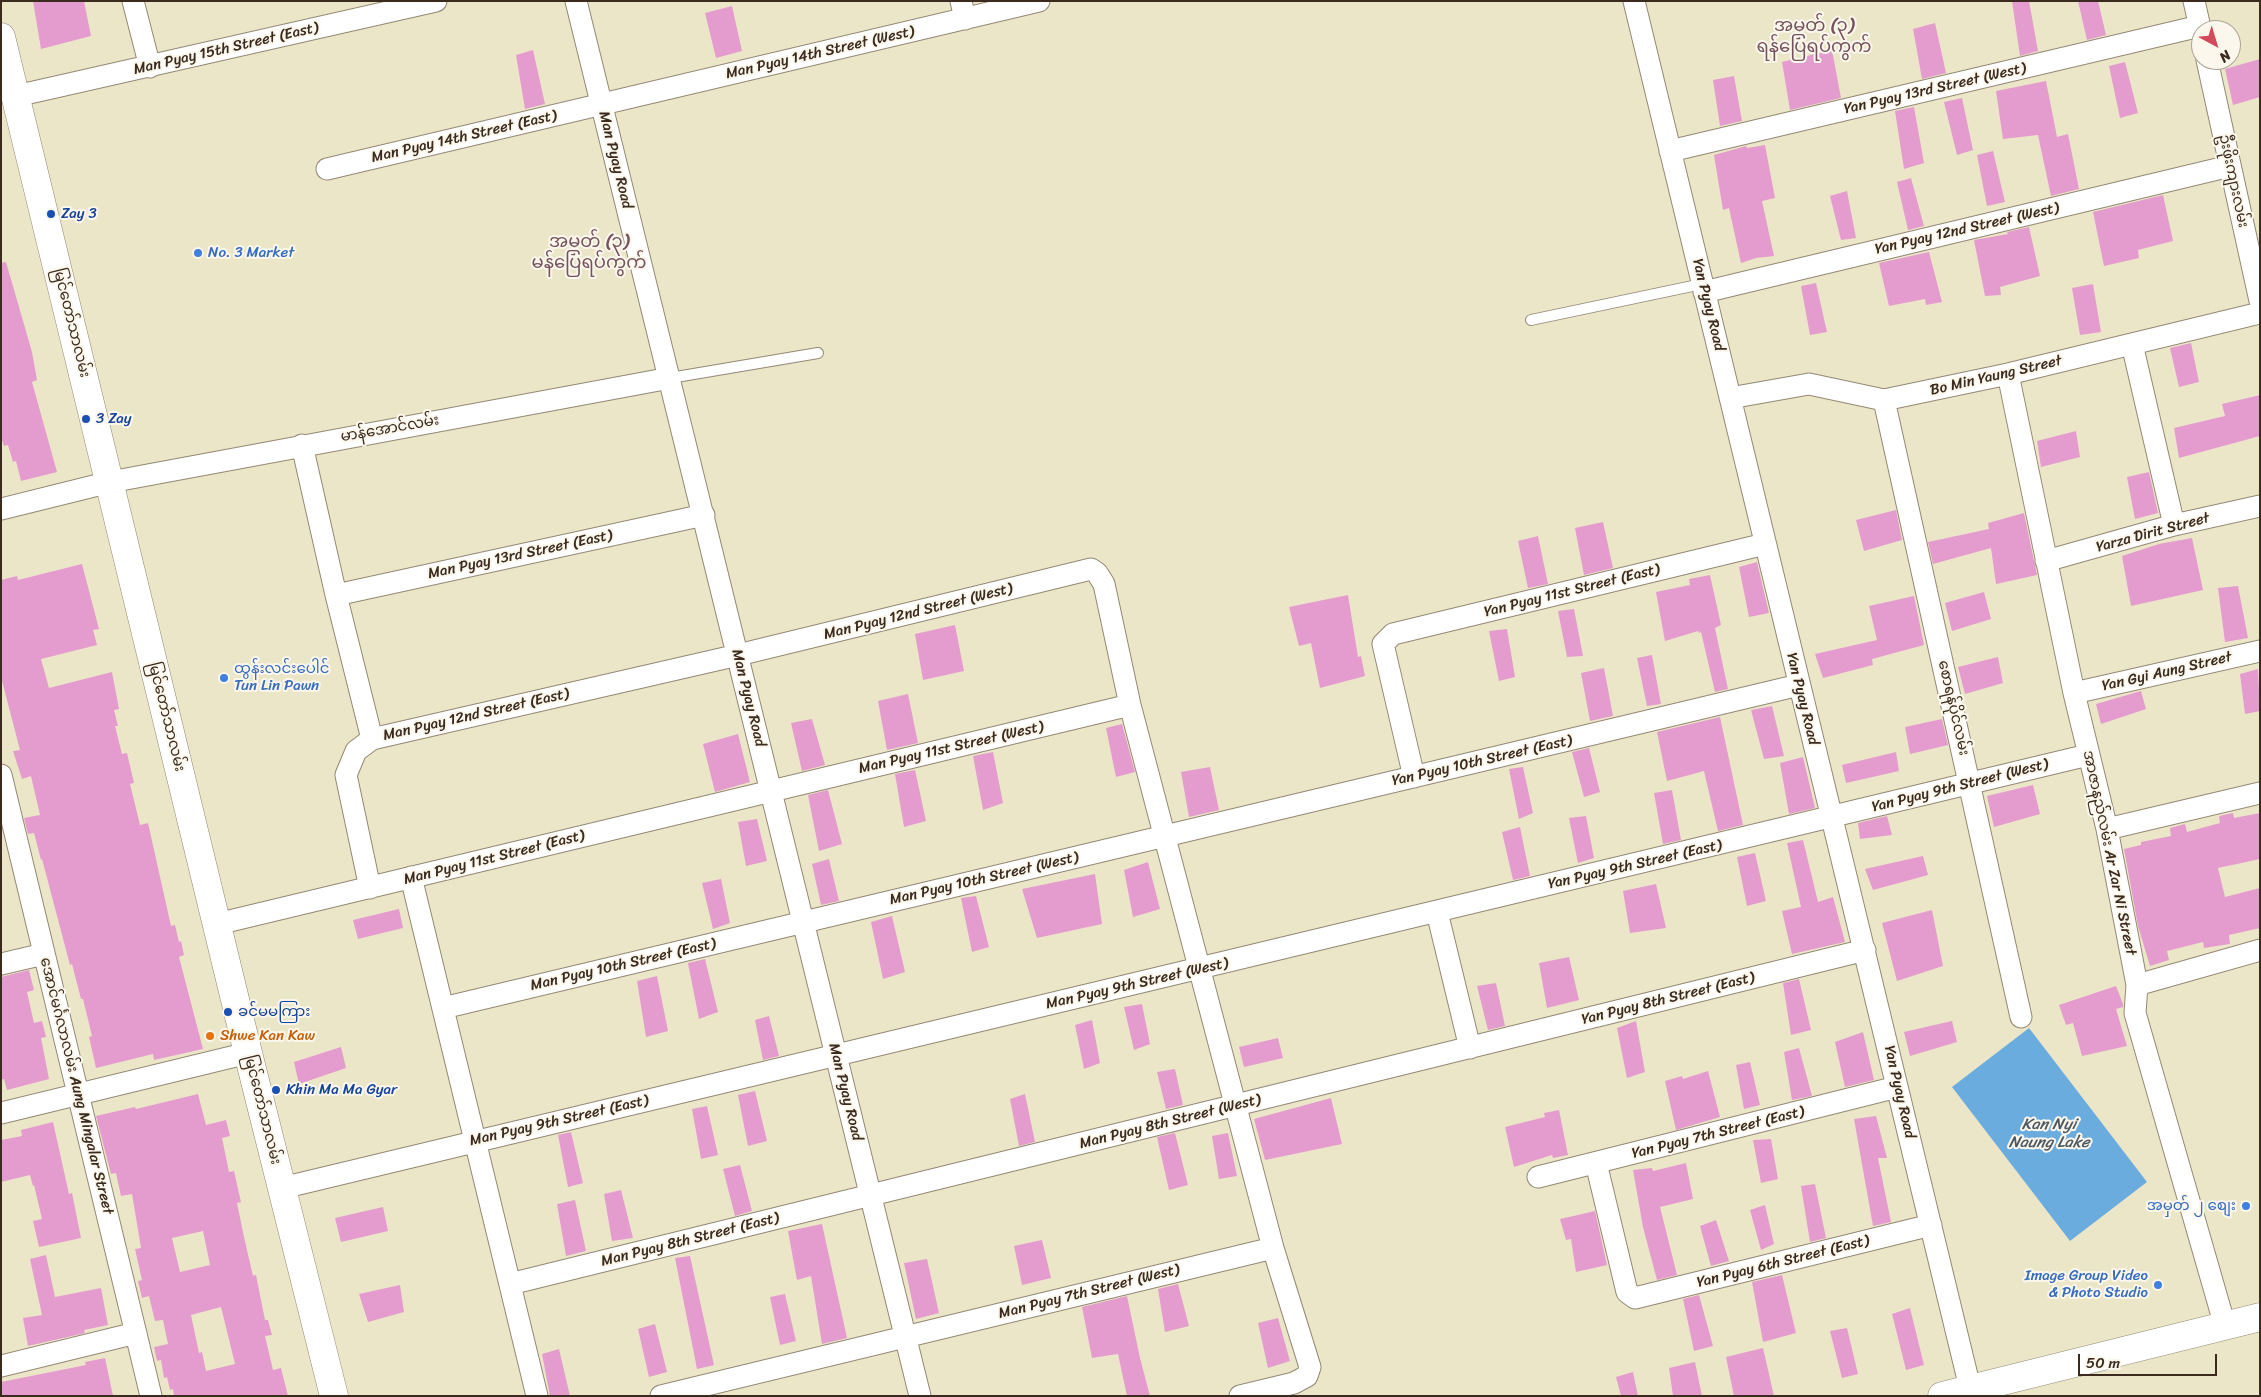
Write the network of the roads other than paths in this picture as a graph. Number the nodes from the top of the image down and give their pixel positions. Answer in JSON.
{"nodes":[{"id":1,"x":133,"y":1,"type":"edge"},
{"id":2,"x":436,"y":1,"type":"edge"},
{"id":3,"x":576,"y":1,"type":"edge"},
{"id":4,"x":1039,"y":1,"type":"edge"},
{"id":5,"x":2194,"y":1,"type":"edge"},
{"id":6,"x":1637,"y":2,"type":"edge"},
{"id":7,"x":963,"y":10,"type":"edge"},
{"id":8,"x":2198,"y":20,"type":"edge"},
{"id":9,"x":2191,"y":31,"type":"edge"},
{"id":10,"x":1,"y":37,"type":"edge"},
{"id":11,"x":150,"y":67,"type":"junction"},
{"id":12,"x":2209,"y":70,"type":"edge"},
{"id":13,"x":16,"y":96,"type":"junction"},
{"id":14,"x":602,"y":104,"type":"junction"},
{"id":15,"x":1670,"y":151,"type":"junction"},
{"id":16,"x":2230,"y":166,"type":"junction"},
{"id":17,"x":327,"y":169,"type":"dead end"},
{"id":18,"x":1703,"y":288,"type":"junction"},
{"id":19,"x":2260,"y":301,"type":"edge"},
{"id":20,"x":2260,"y":313,"type":"edge"},
{"id":21,"x":1531,"y":320,"type":"dead end"},
{"id":22,"x":2132,"y":344,"type":"junction"},
{"id":23,"x":818,"y":353,"type":"dead end"},
{"id":24,"x":2008,"y":374,"type":"junction"},
{"id":25,"x":670,"y":378,"type":"junction"},
{"id":26,"x":1730,"y":398,"type":"junction"},
{"id":27,"x":1884,"y":400,"type":"junction"},
{"id":28,"x":302,"y":445,"type":"junction"},
{"id":29,"x":110,"y":482,"type":"junction"},
{"id":30,"x":2260,"y":506,"type":"edge"},
{"id":31,"x":1,"y":509,"type":"edge"},
{"id":32,"x":704,"y":515,"type":"junction"},
{"id":33,"x":2174,"y":525,"type":"junction"},
{"id":34,"x":1765,"y":544,"type":"junction"},
{"id":35,"x":2046,"y":561,"type":"junction"},
{"id":36,"x":336,"y":595,"type":"junction"},
{"id":37,"x":2260,"y":651,"type":"edge"},
{"id":38,"x":738,"y":655,"type":"junction"},
{"id":39,"x":1799,"y":685,"type":"junction"},
{"id":40,"x":2074,"y":694,"type":"junction"},
{"id":41,"x":1130,"y":705,"type":"junction"},
{"id":42,"x":372,"y":738,"type":"junction"},
{"id":43,"x":2088,"y":755,"type":"junction"},
{"id":44,"x":1,"y":775,"type":"edge"},
{"id":45,"x":1414,"y":777,"type":"junction"},
{"id":46,"x":1971,"y":784,"type":"junction"},
{"id":47,"x":771,"y":791,"type":"junction"},
{"id":48,"x":2260,"y":792,"type":"edge"},
{"id":49,"x":5,"y":807,"type":"edge"},
{"id":50,"x":1832,"y":817,"type":"junction"},
{"id":51,"x":2107,"y":829,"type":"junction"},
{"id":52,"x":1165,"y":836,"type":"junction"},
{"id":53,"x":411,"y":877,"type":"junction"},
{"id":54,"x":370,"y":888,"type":"junction"},
{"id":55,"x":1437,"y":912,"type":"junction"},
{"id":56,"x":804,"y":922,"type":"junction"},
{"id":57,"x":217,"y":924,"type":"junction"},
{"id":58,"x":1865,"y":950,"type":"junction"},
{"id":59,"x":2260,"y":950,"type":"edge"},
{"id":60,"x":44,"y":954,"type":"junction"},
{"id":61,"x":1,"y":964,"type":"edge"},
{"id":62,"x":1200,"y":969,"type":"junction"},
{"id":63,"x":2137,"y":985,"type":"junction"},
{"id":64,"x":443,"y":1008,"type":"junction"},
{"id":65,"x":2021,"y":1016,"type":"dead end"},
{"id":66,"x":1470,"y":1048,"type":"junction"},
{"id":67,"x":248,"y":1053,"type":"junction"},
{"id":68,"x":836,"y":1056,"type":"junction"},
{"id":69,"x":1897,"y":1087,"type":"junction"},
{"id":70,"x":78,"y":1094,"type":"junction"},
{"id":71,"x":1236,"y":1106,"type":"junction"},
{"id":72,"x":1,"y":1113,"type":"edge"},
{"id":73,"x":475,"y":1141,"type":"junction"},
{"id":74,"x":1596,"y":1163,"type":"junction"},
{"id":75,"x":1538,"y":1177,"type":"dead end"},
{"id":76,"x":282,"y":1188,"type":"junction"},
{"id":77,"x":871,"y":1196,"type":"junction"},
{"id":78,"x":1931,"y":1225,"type":"junction"},
{"id":79,"x":1274,"y":1248,"type":"junction"},
{"id":80,"x":510,"y":1284,"type":"junction"},
{"id":81,"x":2260,"y":1318,"type":"edge"},
{"id":82,"x":2225,"y":1326,"type":"junction"},
{"id":83,"x":136,"y":1333,"type":"junction"},
{"id":84,"x":906,"y":1337,"type":"junction"},
{"id":85,"x":1,"y":1366,"type":"edge"},
{"id":86,"x":1971,"y":1392,"type":"edge"},
{"id":87,"x":151,"y":1396,"type":"edge"},
{"id":88,"x":334,"y":1396,"type":"edge"},
{"id":89,"x":537,"y":1396,"type":"edge"},
{"id":90,"x":661,"y":1396,"type":"edge"},
{"id":91,"x":920,"y":1396,"type":"edge"},
{"id":92,"x":1240,"y":1396,"type":"edge"},
{"id":93,"x":1942,"y":1396,"type":"edge"}],
"edges":[{"from":1,"to":11,"type":"street"},
{"from":2,"to":11,"type":"street","name":"Man Pyay 15th Street (East)"},
{"from":3,"to":14,"type":"street","name":"Man Pyay Road"},
{"from":4,"to":7,"type":"street","name":"Man Pyay 14th Street (West)"},
{"from":5,"to":8,"type":"street"},
{"from":6,"to":15,"type":"street","name":"Yan Pyay Road"},
{"from":7,"to":14,"type":"street","name":"Man Pyay 14th Street (West)"},
{"from":9,"to":15,"type":"street","name":"Yan Pyay 13rd Street (West)"},
{"from":10,"to":13,"type":"main road","name":"မြင်တော်သာလမ်း"},
{"from":11,"to":13,"type":"street","name":"Man Pyay 15th Street (East)"},
{"from":12,"to":16,"type":"street","name":"ဦးဖိုးကျားလမ်း"},
{"from":13,"to":29,"type":"main road","name":"မြင်တော်သာလမ်း"},
{"from":14,"to":17,"type":"street","name":"Man Pyay 14th Street (East)"},
{"from":14,"to":25,"type":"street","name":"Man Pyay Road"},
{"from":15,"to":18,"type":"street","name":"Yan Pyay Road"},
{"from":16,"to":18,"type":"street","name":"Yan Pyay 12nd Street (West)"},
{"from":16,"to":19,"type":"street","name":"ဦးဖိုးကျားလမ်း"},
{"from":18,"to":21,"type":"lane"},
{"from":18,"to":26,"type":"street","name":"Yan Pyay Road"},
{"from":20,"to":22,"type":"street","name":"Bo Min Yaung Street"},
{"from":22,"to":24,"type":"street","name":"Bo Min Yaung Street"},
{"from":22,"to":33,"type":"street"},
{"from":23,"to":25,"type":"lane"},
{"from":24,"to":27,"type":"street","name":"Bo Min Yaung Street"},
{"from":24,"to":35,"type":"street","name":"အာဇာနည်လမ်း Ar Zar Ni Street"},
{"from":25,"to":28,"type":"street","name":"မာန်အောင်လမ်း"},
{"from":25,"to":32,"type":"street","name":"Man Pyay Road"},
{"from":26,"to":27,"type":"street","name":"Bo Min Yaung Street"},
{"from":26,"to":34,"type":"street","name":"Yan Pyay Road"},
{"from":27,"to":46,"type":"street","name":"စောရန်ပိုင်လမ်း"},
{"from":28,"to":29,"type":"street","name":"မာန်အောင်လမ်း"},
{"from":28,"to":36,"type":"street"},
{"from":29,"to":31,"type":"street","name":"မာန်အောင်လမ်း"},
{"from":29,"to":57,"type":"main road","name":"မြင်တော်သာလမ်း"},
{"from":30,"to":33,"type":"street","name":"Yarza Dirit Street"},
{"from":32,"to":36,"type":"street","name":"Man Pyay 13rd Street (East)"},
{"from":32,"to":38,"type":"street","name":"Man Pyay Road"},
{"from":33,"to":35,"type":"street","name":"Yarza Dirit Street"},
{"from":34,"to":39,"type":"street","name":"Yan Pyay Road"},
{"from":34,"to":45,"type":"street","name":"Yan Pyay 11st Street (East)"},
{"from":35,"to":40,"type":"street","name":"အာဇာနည်လမ်း Ar Zar Ni Street"},
{"from":36,"to":42,"type":"street"},
{"from":37,"to":40,"type":"street","name":"Yan Gyi Aung Street"},
{"from":38,"to":41,"type":"street","name":"Man Pyay 12nd Street (West)"},
{"from":38,"to":42,"type":"street","name":"Man Pyay 12nd Street (East)"},
{"from":38,"to":47,"type":"street","name":"Man Pyay Road"},
{"from":39,"to":45,"type":"street","name":"Yan Pyay 10th Street (East)"},
{"from":39,"to":50,"type":"street","name":"Yan Pyay Road"},
{"from":40,"to":43,"type":"street","name":"အာဇာနည်လမ်း Ar Zar Ni Street"},
{"from":41,"to":47,"type":"street","name":"Man Pyay 11st Street (West)"},
{"from":41,"to":52,"type":"street"},
{"from":42,"to":54,"type":"street","name":"Man Pyay 12nd Street (East)"},
{"from":43,"to":46,"type":"street","name":"Yan Pyay 9th Street (West)"},
{"from":43,"to":51,"type":"street","name":"အာဇာနည်လမ်း Ar Zar Ni Street"},
{"from":44,"to":49,"type":"street","name":"အောင်မင်္ဂလာလမ်း Aung Mingalar Street"},
{"from":45,"to":52,"type":"street","name":"Yan Pyay 10th Street (East)"},
{"from":46,"to":50,"type":"street","name":"Yan Pyay 9th Street (West)"},
{"from":46,"to":65,"type":"street","name":"စောရန်ပိုင်လမ်း"},
{"from":47,"to":53,"type":"street","name":"Man Pyay 11st Street (East)"},
{"from":47,"to":56,"type":"street","name":"Man Pyay Road"},
{"from":48,"to":51,"type":"street"},
{"from":49,"to":60,"type":"street","name":"အောင်မင်္ဂလာလမ်း Aung Mingalar Street"},
{"from":50,"to":55,"type":"street","name":"Yan Pyay 9th Street (East)"},
{"from":50,"to":58,"type":"street","name":"Yan Pyay Road"},
{"from":51,"to":63,"type":"street","name":"အာဇာနည်လမ်း Ar Zar Ni Street"},
{"from":52,"to":56,"type":"street","name":"Man Pyay 10th Street (West)"},
{"from":52,"to":62,"type":"street"},
{"from":53,"to":54,"type":"street","name":"Man Pyay 11st Street (East)"},
{"from":53,"to":64,"type":"street"},
{"from":54,"to":57,"type":"street","name":"Man Pyay 11st Street (East)"},
{"from":55,"to":62,"type":"street","name":"Man Pyay 9th Street (West)"},
{"from":55,"to":66,"type":"street"},
{"from":56,"to":64,"type":"street","name":"Man Pyay 10th Street (East)"},
{"from":56,"to":68,"type":"street","name":"Man Pyay Road"},
{"from":57,"to":67,"type":"main road","name":"မြင်တော်သာလမ်း"},
{"from":58,"to":66,"type":"street","name":"Yan Pyay 8th Street (East)"},
{"from":58,"to":69,"type":"street","name":"Yan Pyay Road"},
{"from":59,"to":63,"type":"street"},
{"from":60,"to":61,"type":"street"},
{"from":60,"to":70,"type":"street","name":"အောင်မင်္ဂလာလမ်း Aung Mingalar Street"},
{"from":62,"to":68,"type":"street","name":"Man Pyay 9th Street (West)"},
{"from":62,"to":71,"type":"street"},
{"from":63,"to":82,"type":"street","name":"အာဇာနည်လမ်း Ar Zar Ni Street"},
{"from":64,"to":73,"type":"street"},
{"from":66,"to":71,"type":"street","name":"Man Pyay 8th Street (West)"},
{"from":67,"to":70,"type":"street"},
{"from":67,"to":76,"type":"main road","name":"မြင်တော်သာလမ်း"},
{"from":68,"to":73,"type":"street","name":"Man Pyay 9th Street (East)"},
{"from":68,"to":77,"type":"street","name":"Man Pyay Road"},
{"from":69,"to":74,"type":"street","name":"Yan Pyay 7th Street (East)"},
{"from":69,"to":78,"type":"street","name":"Yan Pyay Road"},
{"from":70,"to":72,"type":"street"},
{"from":70,"to":83,"type":"street","name":"အောင်မင်္ဂလာလမ်း Aung Mingalar Street"},
{"from":71,"to":77,"type":"street","name":"Man Pyay 8th Street (West)"},
{"from":71,"to":79,"type":"street"},
{"from":73,"to":76,"type":"street","name":"Man Pyay 9th Street (East)"},
{"from":73,"to":80,"type":"street"},
{"from":74,"to":75,"type":"street","name":"Yan Pyay 7th Street (East)"},
{"from":74,"to":78,"type":"street","name":"Yan Pyay 6th Street (East)"},
{"from":76,"to":88,"type":"main road","name":"မြင်တော်သာလမ်း"},
{"from":77,"to":80,"type":"street","name":"Man Pyay 8th Street (East)"},
{"from":77,"to":84,"type":"street","name":"Man Pyay Road"},
{"from":78,"to":86,"type":"street","name":"Yan Pyay Road"},
{"from":79,"to":84,"type":"street","name":"Man Pyay 7th Street (West)"},
{"from":79,"to":92,"type":"street"},
{"from":80,"to":89,"type":"street"},
{"from":81,"to":82,"type":"main road"},
{"from":82,"to":86,"type":"main road"},
{"from":83,"to":85,"type":"street"},
{"from":83,"to":87,"type":"street","name":"အောင်မင်္ဂလာလမ်း Aung Mingalar Street"},
{"from":84,"to":90,"type":"street","name":"Man Pyay 7th Street (West)"},
{"from":84,"to":91,"type":"street","name":"Man Pyay Road"},
{"from":86,"to":93,"type":"main road"}]}
